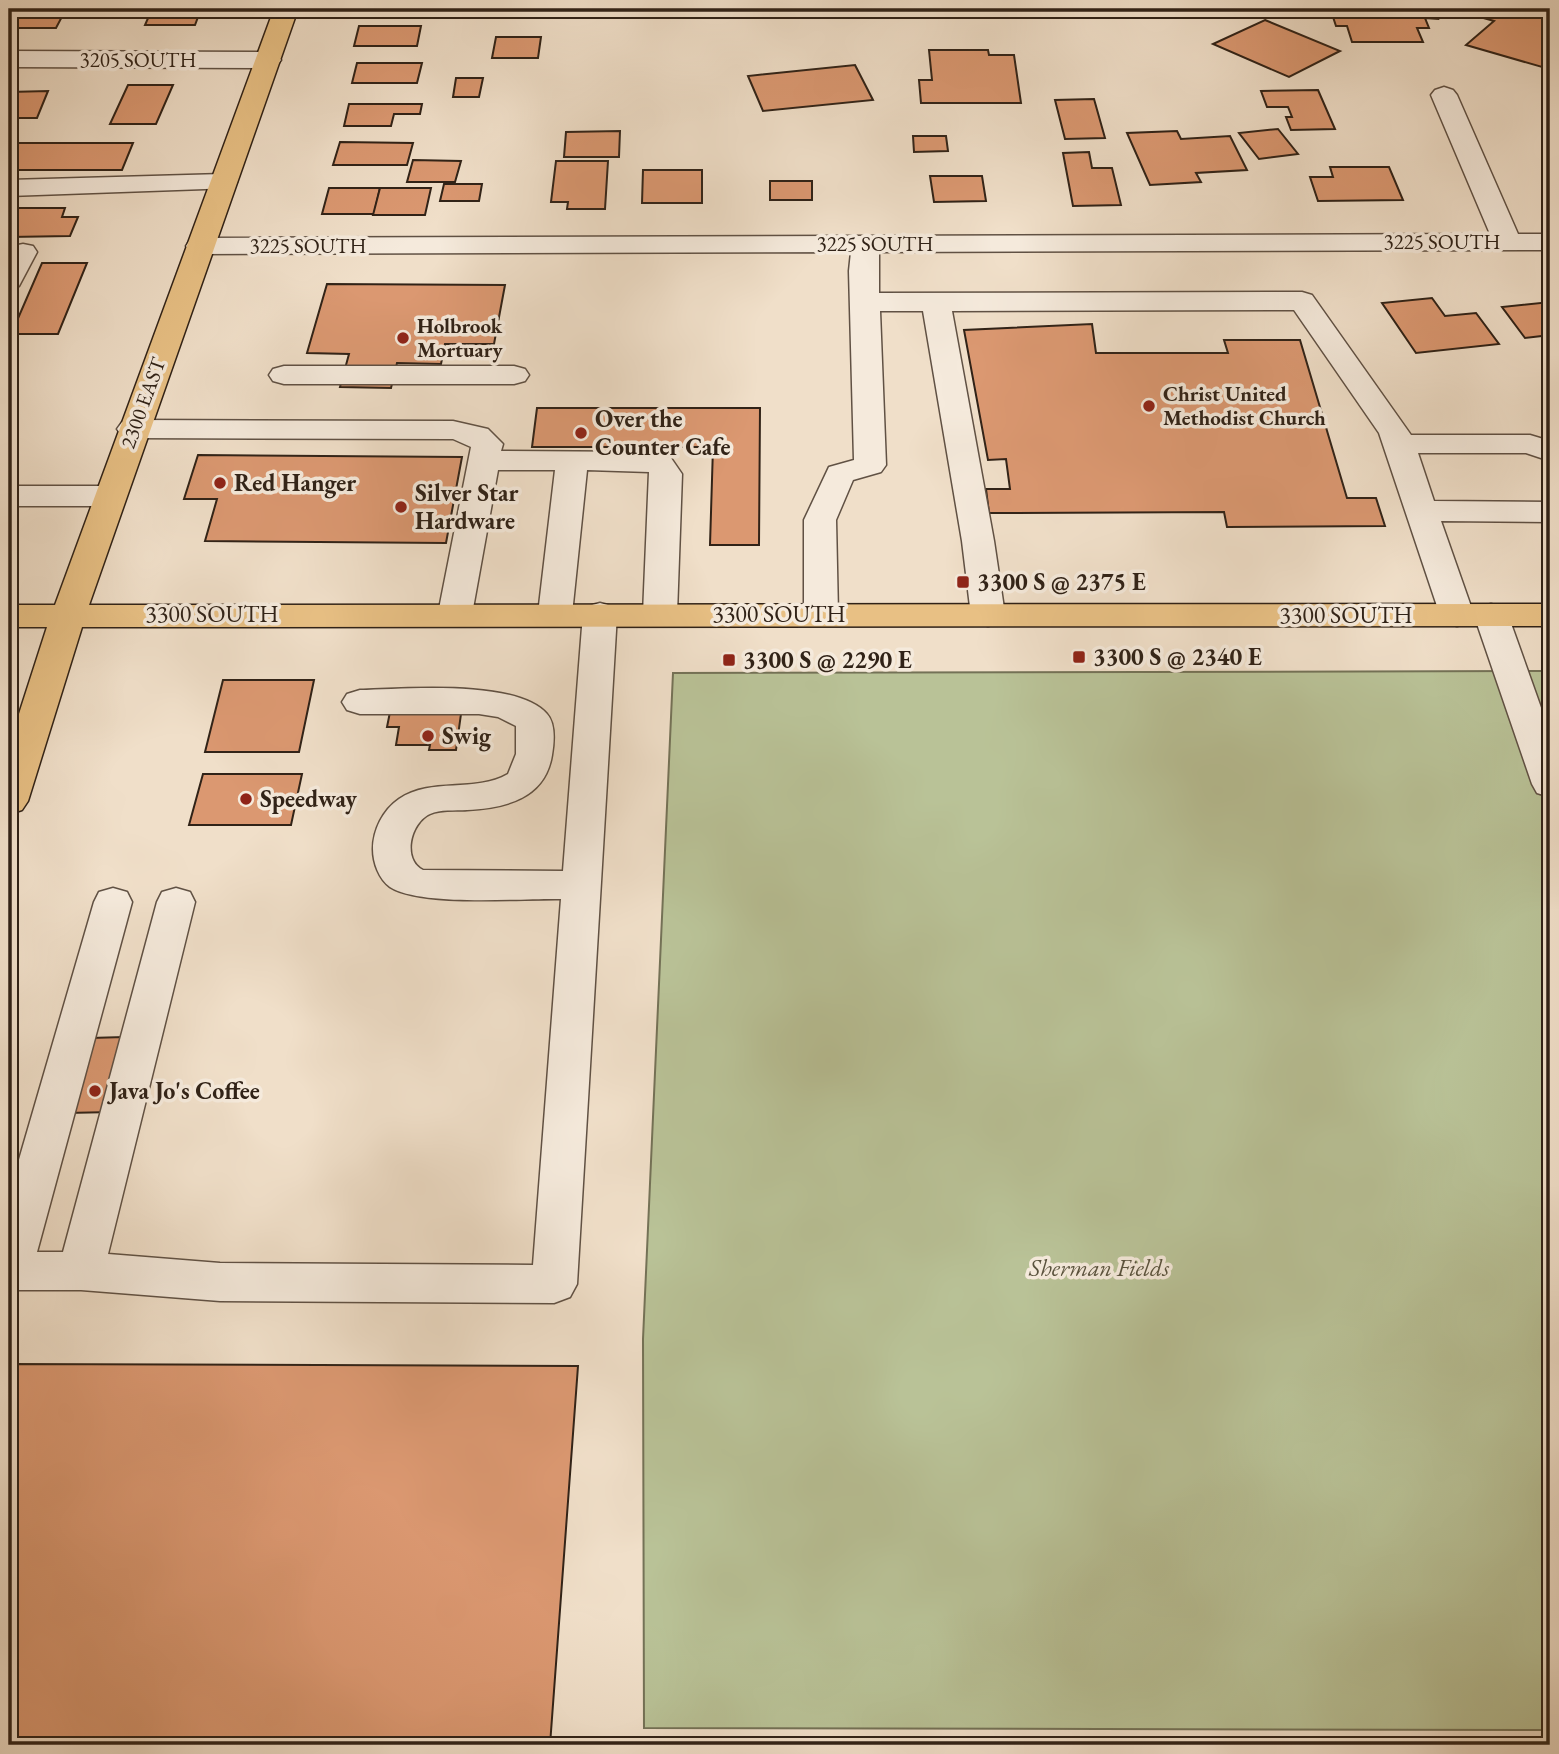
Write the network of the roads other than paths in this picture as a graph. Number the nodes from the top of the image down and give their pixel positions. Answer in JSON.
{"nodes":[{"id":1,"x":286,"y":9,"type":"edge"},
{"id":2,"x":9,"y":59,"type":"edge"},
{"id":3,"x":268,"y":60,"type":"junction"},
{"id":4,"x":1444,"y":94,"type":"dead end"},
{"id":5,"x":223,"y":183,"type":"junction"},
{"id":6,"x":9,"y":188,"type":"edge"},
{"id":7,"x":1508,"y":242,"type":"junction"},
{"id":8,"x":1550,"y":242,"type":"edge"},
{"id":9,"x":1256,"y":243,"type":"junction"},
{"id":10,"x":866,"y":244,"type":"junction"},
{"id":11,"x":200,"y":246,"type":"junction"},
{"id":12,"x":23,"y":252,"type":"dead end"},
{"id":13,"x":9,"y":280,"type":"edge"},
{"id":14,"x":1271,"y":301,"type":"junction"},
{"id":15,"x":864,"y":302,"type":"junction"},
{"id":16,"x":936,"y":302,"type":"junction"},
{"id":17,"x":284,"y":375,"type":"dead end"},
{"id":18,"x":514,"y":375,"type":"dead end"},
{"id":19,"x":134,"y":429,"type":"junction"},
{"id":20,"x":1397,"y":444,"type":"junction"},
{"id":21,"x":1550,"y":452,"type":"edge"},
{"id":22,"x":484,"y":460,"type":"junction"},
{"id":23,"x":572,"y":460,"type":"junction"},
{"id":24,"x":9,"y":496,"type":"edge"},
{"id":25,"x":110,"y":496,"type":"junction"},
{"id":26,"x":1421,"y":511,"type":"junction"},
{"id":27,"x":1550,"y":512,"type":"edge"},
{"id":28,"x":455,"y":614,"type":"junction"},
{"id":29,"x":555,"y":614,"type":"junction"},
{"id":30,"x":600,"y":614,"type":"junction"},
{"id":31,"x":660,"y":614,"type":"junction"},
{"id":32,"x":821,"y":614,"type":"junction"},
{"id":33,"x":988,"y":615,"type":"junction"},
{"id":34,"x":1474,"y":615,"type":"junction"},
{"id":35,"x":1550,"y":615,"type":"edge"},
{"id":36,"x":9,"y":616,"type":"edge"},
{"id":37,"x":68,"y":616,"type":"junction"},
{"id":38,"x":360,"y":702,"type":"dead end"},
{"id":39,"x":1550,"y":785,"type":"edge"},
{"id":40,"x":9,"y":801,"type":"edge"},
{"id":41,"x":581,"y":885,"type":"junction"},
{"id":42,"x":113,"y":902,"type":"dead end"},
{"id":43,"x":176,"y":902,"type":"dead end"},
{"id":44,"x":9,"y":1271,"type":"edge"},
{"id":45,"x":81,"y":1271,"type":"junction"}],
"edges":[{"from":1,"to":3,"type":"main road","name":"2300 EAST"},
{"from":2,"to":3,"type":"street","name":"3205 SOUTH"},
{"from":3,"to":5,"type":"main road","name":"2300 EAST"},
{"from":4,"to":7,"type":"street"},
{"from":5,"to":6,"type":"street"},
{"from":5,"to":11,"type":"main road","name":"2300 EAST"},
{"from":7,"to":8,"type":"street","name":"3225 SOUTH"},
{"from":7,"to":9,"type":"street","name":"3225 SOUTH"},
{"from":9,"to":10,"type":"street","name":"3225 SOUTH"},
{"from":9,"to":14,"type":"street"},
{"from":10,"to":11,"type":"street","name":"3225 SOUTH"},
{"from":10,"to":15,"type":"street"},
{"from":11,"to":19,"type":"main road","name":"2300 EAST"},
{"from":12,"to":13,"type":"street"},
{"from":14,"to":16,"type":"street"},
{"from":14,"to":20,"type":"street"},
{"from":15,"to":16,"type":"street"},
{"from":15,"to":32,"type":"street"},
{"from":16,"to":33,"type":"street"},
{"from":17,"to":18,"type":"street"},
{"from":19,"to":22,"type":"street"},
{"from":19,"to":25,"type":"main road","name":"2300 EAST"},
{"from":20,"to":21,"type":"street"},
{"from":20,"to":26,"type":"street"},
{"from":22,"to":23,"type":"street"},
{"from":22,"to":28,"type":"street"},
{"from":23,"to":29,"type":"street"},
{"from":23,"to":31,"type":"street"},
{"from":24,"to":25,"type":"street"},
{"from":25,"to":37,"type":"main road","name":"2300 EAST"},
{"from":26,"to":27,"type":"street"},
{"from":26,"to":34,"type":"street"},
{"from":28,"to":29,"type":"main road","name":"3300 SOUTH"},
{"from":28,"to":37,"type":"main road","name":"3300 SOUTH"},
{"from":29,"to":30,"type":"main road","name":"3300 SOUTH"},
{"from":30,"to":31,"type":"main road","name":"3300 SOUTH"},
{"from":30,"to":41,"type":"street"},
{"from":31,"to":32,"type":"main road","name":"3300 SOUTH"},
{"from":32,"to":33,"type":"main road","name":"3300 SOUTH"},
{"from":33,"to":34,"type":"main road","name":"3300 SOUTH"},
{"from":34,"to":35,"type":"main road","name":"3300 SOUTH"},
{"from":34,"to":39,"type":"street"},
{"from":36,"to":37,"type":"main road","name":"3300 SOUTH"},
{"from":37,"to":40,"type":"main road","name":"2300 EAST"},
{"from":38,"to":41,"type":"street"},
{"from":41,"to":45,"type":"street"},
{"from":42,"to":44,"type":"street"},
{"from":43,"to":45,"type":"street"},
{"from":44,"to":45,"type":"street"}]}
